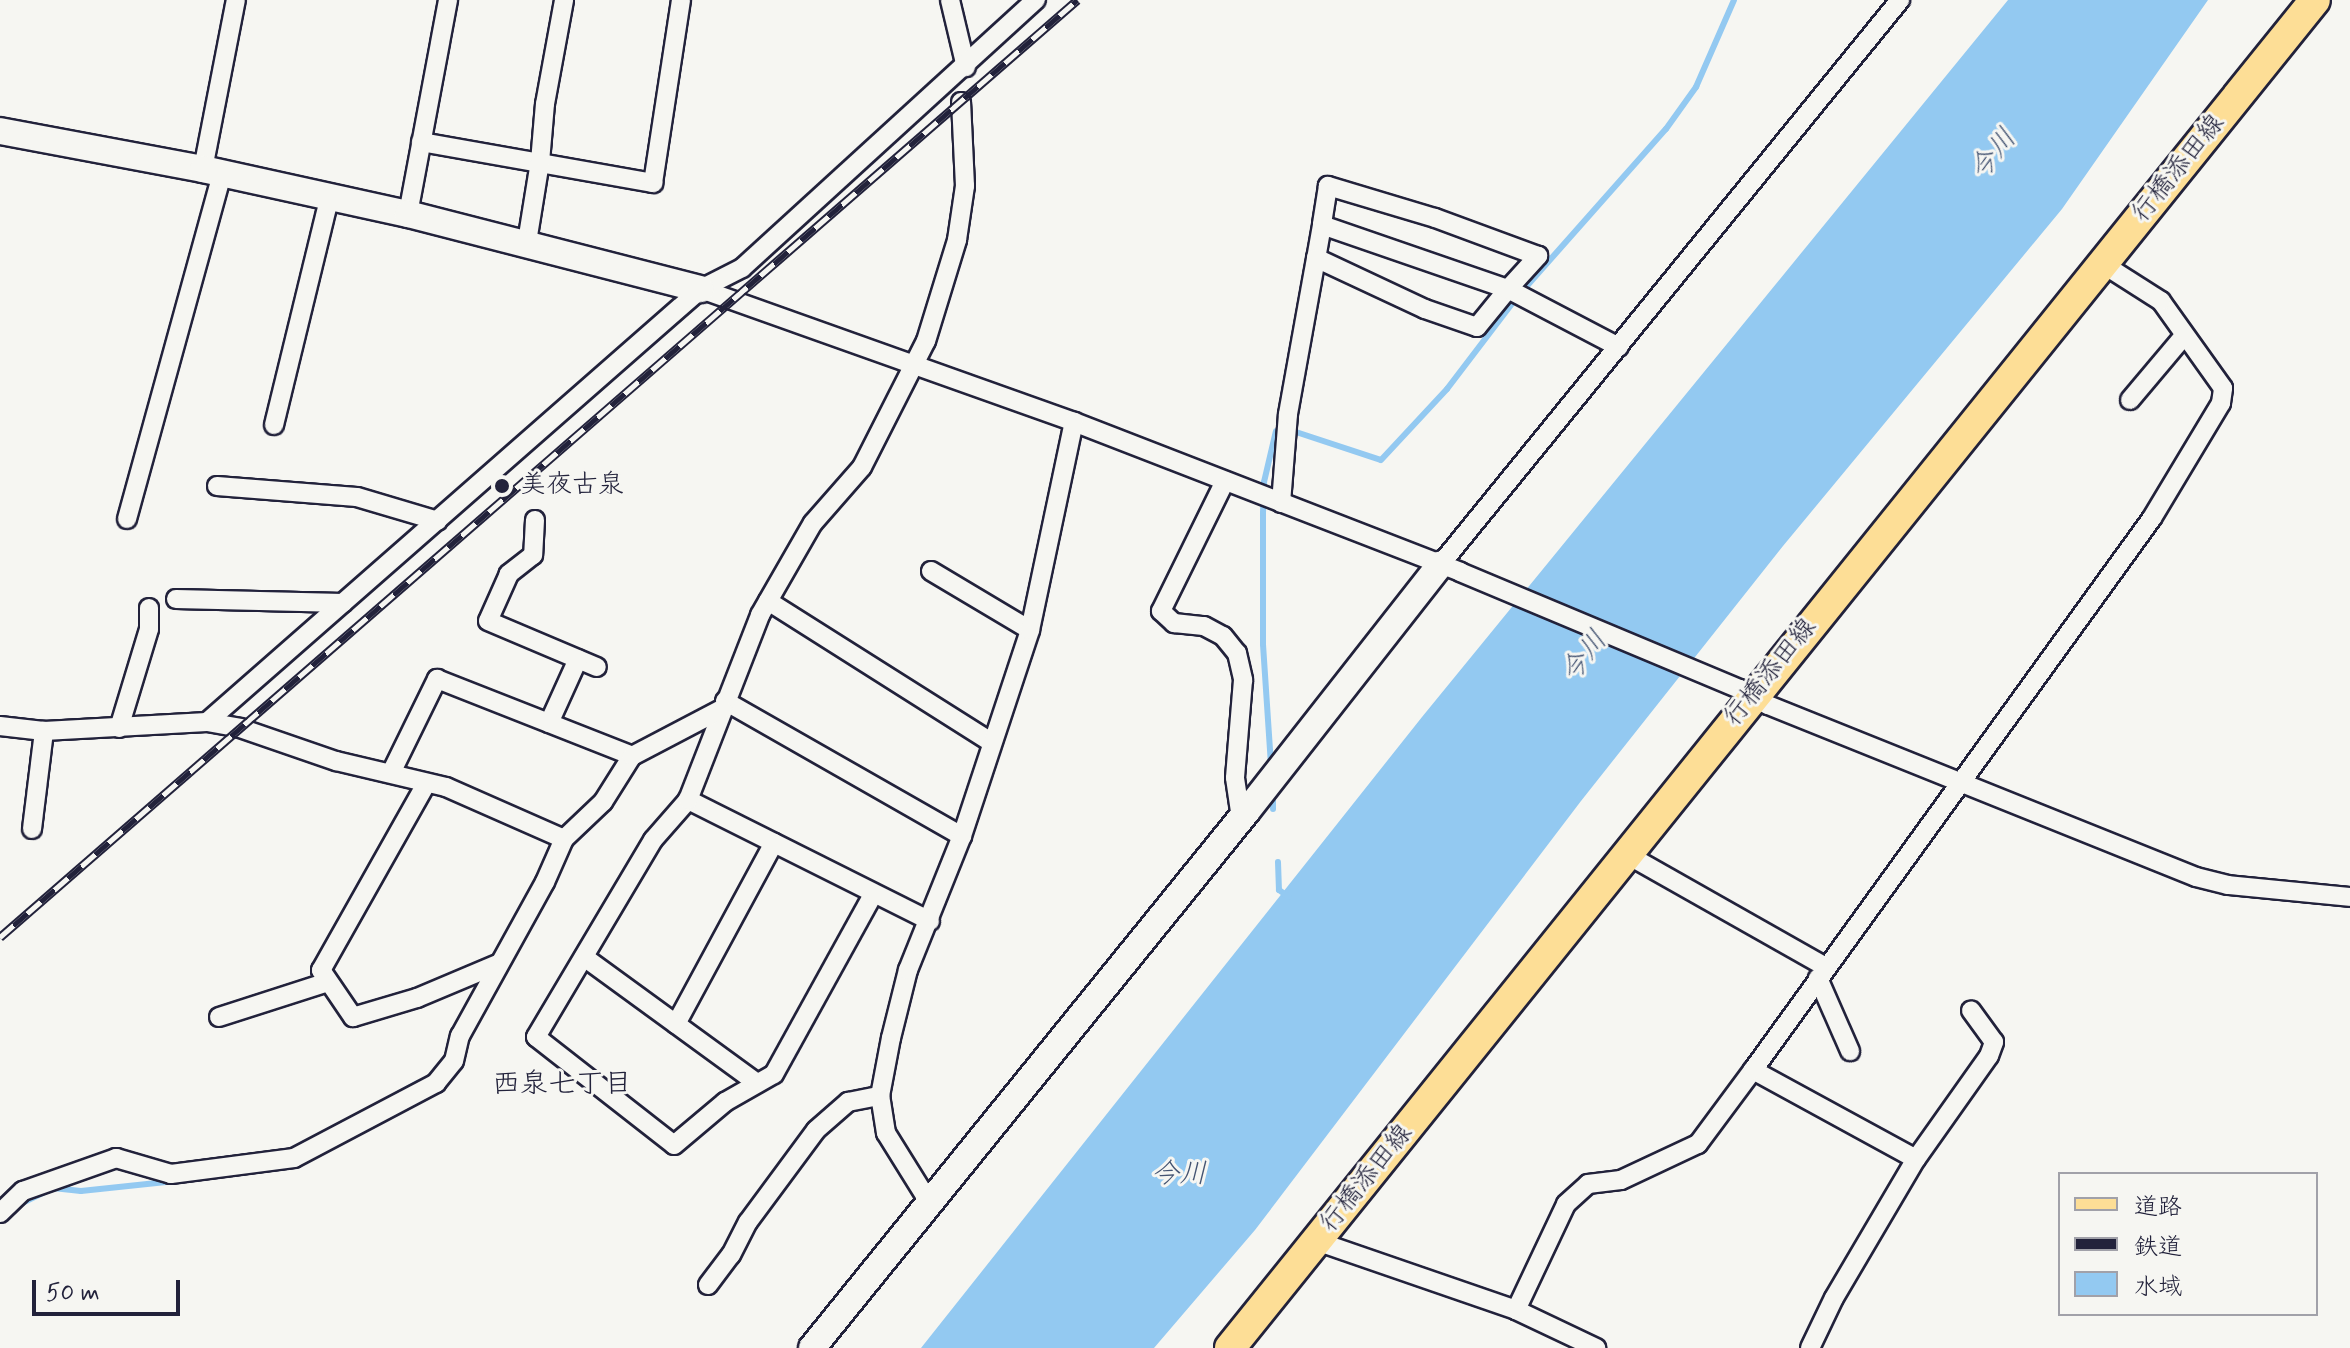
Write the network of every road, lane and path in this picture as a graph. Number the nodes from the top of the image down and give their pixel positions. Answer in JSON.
{"nodes":[{"id":1,"x":236,"y":0,"type":"edge"},
{"id":2,"x":448,"y":0,"type":"edge"},
{"id":3,"x":564,"y":0,"type":"edge"},
{"id":4,"x":681,"y":0,"type":"edge"},
{"id":5,"x":950,"y":0,"type":"edge"},
{"id":6,"x":1900,"y":0,"type":"edge"},
{"id":7,"x":2315,"y":0,"type":"edge"},
{"id":8,"x":1030,"y":4,"type":"edge"},
{"id":9,"x":966,"y":67,"type":"junction"},
{"id":10,"x":961,"y":102,"type":"dead end"},
{"id":11,"x":0,"y":131,"type":"edge"},
{"id":12,"x":421,"y":142,"type":"junction"},
{"id":13,"x":540,"y":162,"type":"junction"},
{"id":14,"x":212,"y":171,"type":"junction"},
{"id":15,"x":330,"y":196,"type":"junction"},
{"id":16,"x":408,"y":214,"type":"junction"},
{"id":17,"x":1322,"y":225,"type":"junction"},
{"id":18,"x":527,"y":242,"type":"junction"},
{"id":19,"x":1316,"y":258,"type":"junction"},
{"id":20,"x":2103,"y":264,"type":"junction"},
{"id":21,"x":701,"y":289,"type":"junction"},
{"id":22,"x":1508,"y":289,"type":"junction"},
{"id":23,"x":2183,"y":337,"type":"junction"},
{"id":24,"x":1619,"y":347,"type":"junction"},
{"id":25,"x":914,"y":367,"type":"junction"},
{"id":26,"x":2130,"y":400,"type":"dead end"},
{"id":27,"x":1074,"y":422,"type":"junction"},
{"id":28,"x":274,"y":425,"type":"dead end"},
{"id":29,"x":1225,"y":481,"type":"junction"},
{"id":30,"x":217,"y":486,"type":"dead end"},
{"id":31,"x":1279,"y":502,"type":"junction"},
{"id":32,"x":127,"y":519,"type":"dead end"},
{"id":33,"x":535,"y":520,"type":"dead end"},
{"id":34,"x":438,"y":521,"type":"junction"},
{"id":35,"x":1450,"y":569,"type":"junction"},
{"id":36,"x":931,"y":571,"type":"dead end"},
{"id":37,"x":176,"y":599,"type":"dead end"},
{"id":38,"x":768,"y":601,"type":"junction"},
{"id":39,"x":343,"y":603,"type":"junction"},
{"id":40,"x":149,"y":608,"type":"dead end"},
{"id":41,"x":149,"y":629,"type":"junction"},
{"id":42,"x":169,"y":629,"type":"dead end"},
{"id":43,"x":1030,"y":630,"type":"junction"},
{"id":44,"x":578,"y":659,"type":"junction"},
{"id":45,"x":597,"y":667,"type":"dead end"},
{"id":46,"x":1746,"y":693,"type":"junction"},
{"id":47,"x":723,"y":705,"type":"junction"},
{"id":48,"x":207,"y":722,"type":"junction"},
{"id":49,"x":549,"y":723,"type":"junction"},
{"id":50,"x":0,"y":726,"type":"edge"},
{"id":51,"x":119,"y":728,"type":"junction"},
{"id":52,"x":44,"y":731,"type":"junction"},
{"id":53,"x":991,"y":742,"type":"junction"},
{"id":54,"x":632,"y":756,"type":"junction"},
{"id":55,"x":391,"y":773,"type":"junction"},
{"id":56,"x":426,"y":784,"type":"junction"},
{"id":57,"x":1960,"y":784,"type":"junction"},
{"id":58,"x":688,"y":800,"type":"junction"},
{"id":59,"x":1244,"y":814,"type":"junction"},
{"id":60,"x":32,"y":829,"type":"dead end"},
{"id":61,"x":962,"y":836,"type":"junction"},
{"id":62,"x":564,"y":839,"type":"junction"},
{"id":63,"x":774,"y":843,"type":"junction"},
{"id":64,"x":1628,"y":855,"type":"junction"},
{"id":65,"x":873,"y":895,"type":"junction"},
{"id":66,"x":2350,"y":897,"type":"edge"},
{"id":67,"x":930,"y":921,"type":"junction"},
{"id":68,"x":584,"y":957,"type":"junction"},
{"id":69,"x":498,"y":964,"type":"junction"},
{"id":70,"x":1822,"y":972,"type":"junction"},
{"id":71,"x":328,"y":982,"type":"junction"},
{"id":72,"x":1971,"y":1010,"type":"dead end"},
{"id":73,"x":219,"y":1017,"type":"dead end"},
{"id":74,"x":676,"y":1024,"type":"junction"},
{"id":75,"x":1850,"y":1051,"type":"dead end"},
{"id":76,"x":1753,"y":1070,"type":"junction"},
{"id":77,"x":757,"y":1083,"type":"junction"},
{"id":78,"x":880,"y":1096,"type":"junction"},
{"id":79,"x":1916,"y":1159,"type":"junction"},
{"id":80,"x":929,"y":1202,"type":"junction"},
{"id":81,"x":0,"y":1213,"type":"edge"},
{"id":82,"x":1316,"y":1241,"type":"junction"},
{"id":83,"x":708,"y":1285,"type":"dead end"},
{"id":84,"x":1516,"y":1310,"type":"junction"},
{"id":85,"x":812,"y":1348,"type":"edge"},
{"id":86,"x":1230,"y":1348,"type":"edge"},
{"id":87,"x":1596,"y":1348,"type":"edge"},
{"id":88,"x":1810,"y":1348,"type":"edge"}],
"edges":[{"from":1,"to":14,"type":"street"},
{"from":2,"to":12,"type":"street"},
{"from":3,"to":13,"type":"street"},
{"from":4,"to":13,"type":"street"},
{"from":5,"to":9,"type":"street"},
{"from":6,"to":24,"type":"street"},
{"from":7,"to":20,"type":"main road","name":"行橋添田線"},
{"from":8,"to":9,"type":"street"},
{"from":9,"to":21,"type":"street"},
{"from":10,"to":25,"type":"street"},
{"from":11,"to":14,"type":"street"},
{"from":12,"to":13,"type":"street"},
{"from":12,"to":16,"type":"street"},
{"from":13,"to":18,"type":"street"},
{"from":14,"to":15,"type":"street"},
{"from":14,"to":32,"type":"street"},
{"from":15,"to":16,"type":"street"},
{"from":15,"to":28,"type":"street"},
{"from":16,"to":18,"type":"street"},
{"from":17,"to":19,"type":"street"},
{"from":17,"to":22,"type":"street"},
{"from":17,"to":22,"type":"street"},
{"from":18,"to":21,"type":"street"},
{"from":19,"to":22,"type":"street"},
{"from":19,"to":31,"type":"street"},
{"from":20,"to":23,"type":"street"},
{"from":20,"to":46,"type":"main road","name":"行橋添田線"},
{"from":21,"to":25,"type":"street"},
{"from":21,"to":34,"type":"street"},
{"from":22,"to":24,"type":"street"},
{"from":23,"to":26,"type":"street"},
{"from":23,"to":57,"type":"street"},
{"from":24,"to":35,"type":"street"},
{"from":25,"to":27,"type":"street"},
{"from":25,"to":38,"type":"street"},
{"from":27,"to":29,"type":"street"},
{"from":27,"to":43,"type":"street"},
{"from":29,"to":31,"type":"street"},
{"from":29,"to":59,"type":"street"},
{"from":30,"to":34,"type":"street"},
{"from":31,"to":35,"type":"street"},
{"from":33,"to":44,"type":"street"},
{"from":34,"to":39,"type":"street"},
{"from":35,"to":46,"type":"street"},
{"from":35,"to":59,"type":"street"},
{"from":36,"to":43,"type":"street"},
{"from":37,"to":39,"type":"street"},
{"from":38,"to":47,"type":"street"},
{"from":38,"to":53,"type":"street"},
{"from":39,"to":48,"type":"street"},
{"from":40,"to":41,"type":"street"},
{"from":41,"to":42,"type":"street"},
{"from":41,"to":51,"type":"street"},
{"from":43,"to":53,"type":"street"},
{"from":44,"to":45,"type":"street"},
{"from":44,"to":49,"type":"street"},
{"from":46,"to":57,"type":"street"},
{"from":46,"to":64,"type":"main road","name":"行橋添田線"},
{"from":47,"to":54,"type":"street"},
{"from":47,"to":58,"type":"street"},
{"from":47,"to":61,"type":"street"},
{"from":48,"to":51,"type":"street"},
{"from":48,"to":55,"type":"street"},
{"from":49,"to":54,"type":"street"},
{"from":49,"to":55,"type":"street"},
{"from":50,"to":52,"type":"street"},
{"from":51,"to":52,"type":"street"},
{"from":52,"to":60,"type":"street"},
{"from":53,"to":61,"type":"street"},
{"from":54,"to":62,"type":"street"},
{"from":55,"to":56,"type":"street"},
{"from":56,"to":62,"type":"street"},
{"from":56,"to":71,"type":"street"},
{"from":57,"to":66,"type":"street"},
{"from":57,"to":70,"type":"street"},
{"from":58,"to":63,"type":"street"},
{"from":58,"to":68,"type":"street"},
{"from":59,"to":80,"type":"street"},
{"from":61,"to":67,"type":"street"},
{"from":62,"to":69,"type":"street"},
{"from":63,"to":65,"type":"street"},
{"from":63,"to":74,"type":"street"},
{"from":64,"to":70,"type":"street"},
{"from":64,"to":82,"type":"main road","name":"行橋添田線"},
{"from":65,"to":67,"type":"street"},
{"from":65,"to":77,"type":"street"},
{"from":67,"to":78,"type":"street"},
{"from":68,"to":74,"type":"street"},
{"from":68,"to":77,"type":"street"},
{"from":69,"to":71,"type":"street"},
{"from":69,"to":81,"type":"street"},
{"from":70,"to":75,"type":"street"},
{"from":70,"to":76,"type":"street"},
{"from":71,"to":73,"type":"street"},
{"from":72,"to":79,"type":"street"},
{"from":74,"to":77,"type":"street"},
{"from":76,"to":79,"type":"street"},
{"from":76,"to":84,"type":"street"},
{"from":78,"to":80,"type":"street"},
{"from":78,"to":83,"type":"street"},
{"from":79,"to":88,"type":"street"},
{"from":80,"to":85,"type":"street"},
{"from":82,"to":84,"type":"street"},
{"from":82,"to":86,"type":"main road","name":"行橋添田線"},
{"from":84,"to":87,"type":"street"}]}
